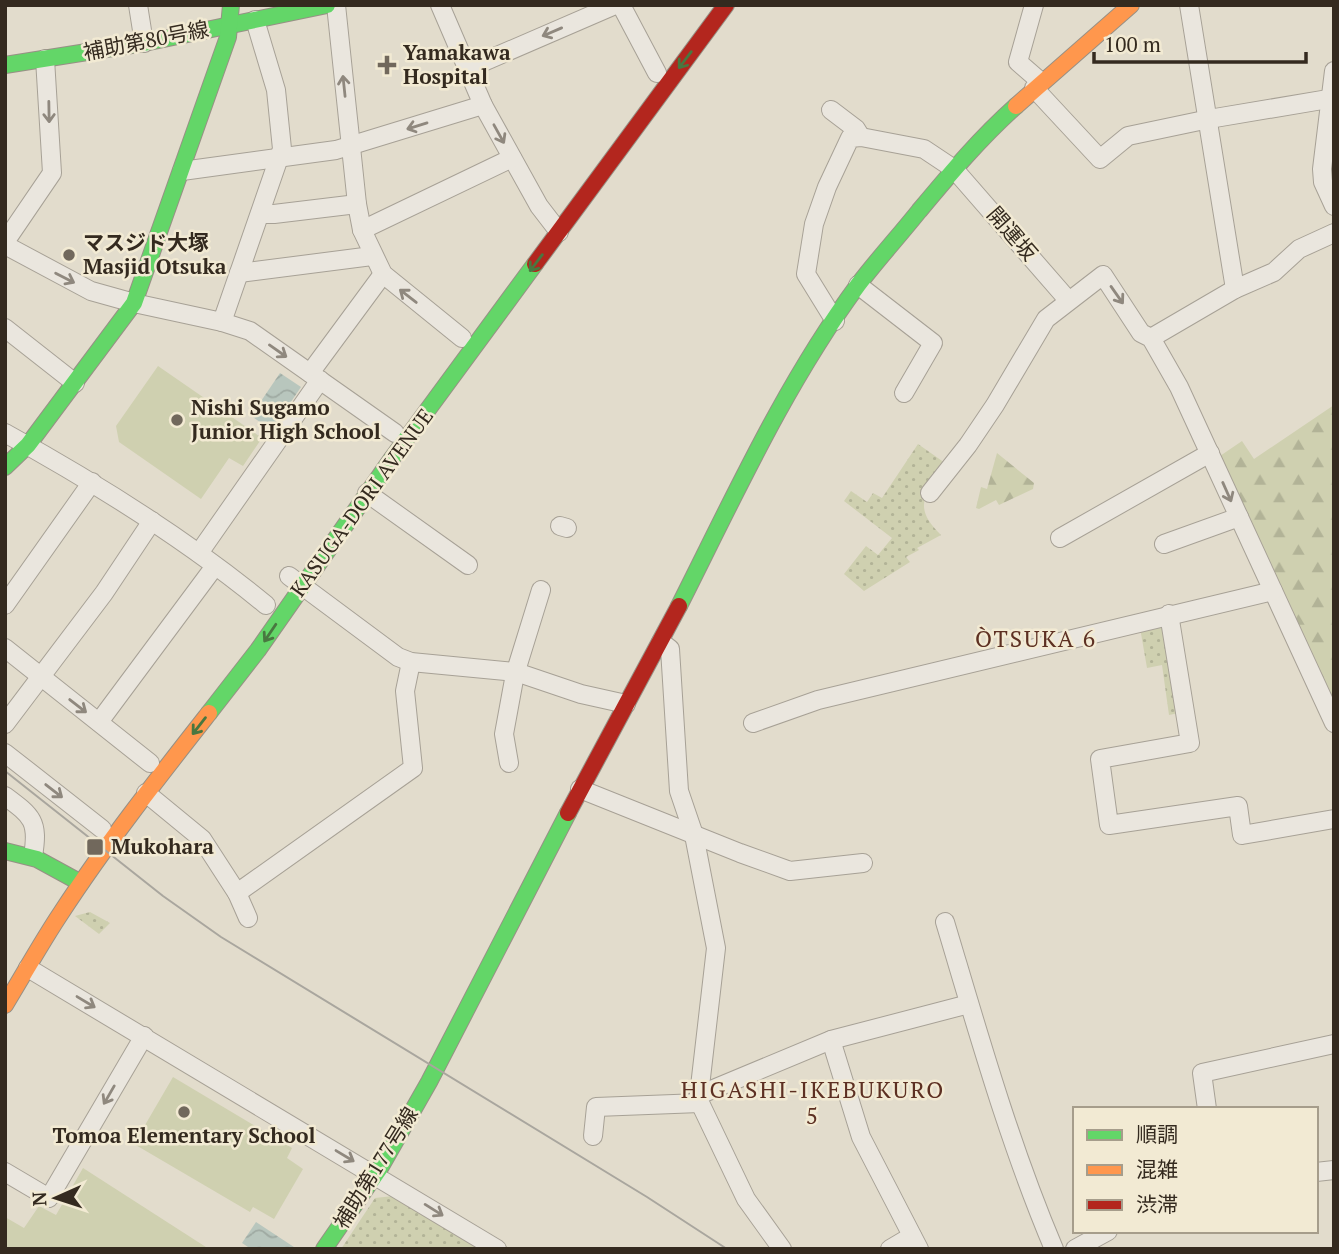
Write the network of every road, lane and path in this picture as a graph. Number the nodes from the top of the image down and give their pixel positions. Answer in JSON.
{"nodes":[{"id":1,"x":138,"y":5,"type":"edge"},
{"id":2,"x":231,"y":5,"type":"edge"},
{"id":3,"x":327,"y":5,"type":"edge"},
{"id":4,"x":336,"y":5,"type":"edge"},
{"id":5,"x":440,"y":5,"type":"edge"},
{"id":6,"x":615,"y":5,"type":"edge"},
{"id":7,"x":621,"y":5,"type":"edge"},
{"id":8,"x":706,"y":5,"type":"edge"},
{"id":9,"x":726,"y":5,"type":"edge"},
{"id":10,"x":1034,"y":5,"type":"edge"},
{"id":11,"x":1131,"y":5,"type":"edge"},
{"id":12,"x":1189,"y":5,"type":"edge"},
{"id":13,"x":256,"y":20,"type":"junction"},
{"id":14,"x":230,"y":25,"type":"junction"},
{"id":15,"x":144,"y":43,"type":"junction"},
{"id":16,"x":46,"y":60,"type":"junction"},
{"id":17,"x":5,"y":65,"type":"edge"},
{"id":18,"x":467,"y":69,"type":"junction"},
{"id":19,"x":1334,"y":71,"type":"edge"},
{"id":20,"x":657,"y":73,"type":"junction"},
{"id":21,"x":1037,"y":85,"type":"junction"},
{"id":22,"x":1331,"y":99,"type":"edge"},
{"id":23,"x":483,"y":105,"type":"junction"},
{"id":24,"x":831,"y":110,"type":"dead end"},
{"id":25,"x":1209,"y":119,"type":"junction"},
{"id":26,"x":861,"y":136,"type":"junction"},
{"id":27,"x":351,"y":146,"type":"junction"},
{"id":28,"x":279,"y":157,"type":"junction"},
{"id":29,"x":512,"y":158,"type":"junction"},
{"id":30,"x":954,"y":169,"type":"junction"},
{"id":31,"x":181,"y":171,"type":"junction"},
{"id":32,"x":357,"y":204,"type":"junction"},
{"id":33,"x":1334,"y":206,"type":"edge"},
{"id":34,"x":260,"y":214,"type":"junction"},
{"id":35,"x":554,"y":226,"type":"junction"},
{"id":36,"x":362,"y":230,"type":"junction"},
{"id":37,"x":1334,"y":233,"type":"edge"},
{"id":38,"x":5,"y":244,"type":"edge"},
{"id":39,"x":373,"y":256,"type":"junction"},
{"id":40,"x":239,"y":273,"type":"junction"},
{"id":41,"x":383,"y":274,"type":"junction"},
{"id":42,"x":859,"y":285,"type":"junction"},
{"id":43,"x":1235,"y":289,"type":"junction"},
{"id":44,"x":1068,"y":300,"type":"junction"},
{"id":45,"x":134,"y":303,"type":"junction"},
{"id":46,"x":835,"y":321,"type":"junction"},
{"id":47,"x":222,"y":322,"type":"junction"},
{"id":48,"x":5,"y":328,"type":"edge"},
{"id":49,"x":462,"y":338,"type":"junction"},
{"id":50,"x":1151,"y":338,"type":"junction"},
{"id":51,"x":315,"y":377,"type":"junction"},
{"id":52,"x":75,"y":383,"type":"junction"},
{"id":53,"x":904,"y":393,"type":"dead end"},
{"id":54,"x":5,"y":433,"type":"edge"},
{"id":55,"x":395,"y":433,"type":"junction"},
{"id":56,"x":28,"y":445,"type":"junction"},
{"id":57,"x":1210,"y":453,"type":"junction"},
{"id":58,"x":5,"y":467,"type":"edge"},
{"id":59,"x":92,"y":482,"type":"junction"},
{"id":60,"x":367,"y":493,"type":"junction"},
{"id":61,"x":930,"y":493,"type":"dead end"},
{"id":62,"x":1239,"y":517,"type":"junction"},
{"id":63,"x":152,"y":521,"type":"junction"},
{"id":64,"x":318,"y":537,"type":"dead end"},
{"id":65,"x":1060,"y":538,"type":"dead end"},
{"id":66,"x":1164,"y":544,"type":"dead end"},
{"id":67,"x":198,"y":553,"type":"junction"},
{"id":68,"x":468,"y":565,"type":"dead end"},
{"id":69,"x":215,"y":566,"type":"junction"},
{"id":70,"x":281,"y":590,"type":"junction"},
{"id":71,"x":541,"y":590,"type":"dead end"},
{"id":72,"x":1273,"y":591,"type":"junction"},
{"id":73,"x":5,"y":605,"type":"edge"},
{"id":74,"x":1169,"y":614,"type":"junction"},
{"id":75,"x":661,"y":642,"type":"junction"},
{"id":76,"x":5,"y":648,"type":"edge"},
{"id":77,"x":411,"y":662,"type":"junction"},
{"id":78,"x":516,"y":672,"type":"junction"},
{"id":79,"x":41,"y":677,"type":"junction"},
{"id":80,"x":626,"y":704,"type":"junction"},
{"id":81,"x":99,"y":722,"type":"junction"},
{"id":82,"x":753,"y":723,"type":"dead end"},
{"id":83,"x":1334,"y":723,"type":"edge"},
{"id":84,"x":5,"y":724,"type":"edge"},
{"id":85,"x":5,"y":753,"type":"edge"},
{"id":86,"x":154,"y":758,"type":"joint"},
{"id":87,"x":509,"y":764,"type":"dead end"},
{"id":88,"x":580,"y":789,"type":"junction"},
{"id":89,"x":146,"y":793,"type":"junction"},
{"id":90,"x":5,"y":796,"type":"edge"},
{"id":91,"x":1334,"y":819,"type":"edge"},
{"id":92,"x":102,"y":829,"type":"junction"},
{"id":93,"x":694,"y":835,"type":"junction"},
{"id":94,"x":5,"y":851,"type":"edge"},
{"id":95,"x":33,"y":856,"type":"junction"},
{"id":96,"x":863,"y":863,"type":"dead end"},
{"id":97,"x":74,"y":880,"type":"junction"},
{"id":98,"x":237,"y":892,"type":"junction"},
{"id":99,"x":248,"y":918,"type":"dead end"},
{"id":100,"x":945,"y":922,"type":"dead end"},
{"id":101,"x":12,"y":970,"type":"edge"},
{"id":102,"x":969,"y":1004,"type":"junction"},
{"id":103,"x":5,"y":1005,"type":"edge"},
{"id":104,"x":144,"y":1037,"type":"junction"},
{"id":105,"x":831,"y":1041,"type":"junction"},
{"id":106,"x":1334,"y":1044,"type":"edge"},
{"id":107,"x":700,"y":1099,"type":"junction"},
{"id":108,"x":1207,"y":1107,"type":"edge"},
{"id":109,"x":593,"y":1136,"type":"dead end"},
{"id":110,"x":5,"y":1172,"type":"edge"},
{"id":111,"x":376,"y":1175,"type":"junction"},
{"id":112,"x":1104,"y":1233,"type":"edge"},
{"id":113,"x":916,"y":1243,"type":"edge"},
{"id":114,"x":324,"y":1249,"type":"edge"},
{"id":115,"x":496,"y":1249,"type":"edge"},
{"id":116,"x":782,"y":1249,"type":"edge"},
{"id":117,"x":890,"y":1249,"type":"edge"},
{"id":118,"x":1054,"y":1249,"type":"edge"},
{"id":119,"x":1075,"y":1249,"type":"edge"}],
"edges":[{"from":1,"to":15,"type":"street"},
{"from":2,"to":14,"type":"main road"},
{"from":3,"to":13,"type":"main road","name":"補助第80号線"},
{"from":27,"to":4,"type":"street","one_way":true},
{"from":5,"to":18,"type":"street"},
{"from":6,"to":18,"type":"street","one_way":true},
{"from":7,"to":20,"type":"street"},
{"from":8,"to":20,"type":"main road","name":"KASUGA-DORI AVENUE"},
{"from":9,"to":35,"type":"main road","name":"KASUGA-DORI AVENUE","one_way":true},
{"from":10,"to":21,"type":"street"},
{"from":11,"to":21,"type":"main road","name":"補助第177号線"},
{"from":12,"to":25,"type":"street"},
{"from":13,"to":14,"type":"main road","name":"補助第80号線"},
{"from":13,"to":28,"type":"street"},
{"from":14,"to":15,"type":"main road","name":"補助第80号線"},
{"from":14,"to":31,"type":"main road"},
{"from":15,"to":16,"type":"main road","name":"補助第80号線"},
{"from":16,"to":17,"type":"main road","name":"補助第80号線"},
{"from":16,"to":38,"type":"street","one_way":true},
{"from":18,"to":23,"type":"street"},
{"from":19,"to":22,"type":"street"},
{"from":20,"to":35,"type":"main road","name":"KASUGA-DORI AVENUE"},
{"from":21,"to":25,"type":"street"},
{"from":21,"to":30,"type":"main road","name":"補助第177号線"},
{"from":22,"to":25,"type":"street"},
{"from":22,"to":33,"type":"street"},
{"from":23,"to":27,"type":"street","one_way":true},
{"from":23,"to":29,"type":"street","one_way":true},
{"from":24,"to":26,"type":"street"},
{"from":25,"to":43,"type":"street"},
{"from":26,"to":30,"type":"street","name":"開運坂"},
{"from":26,"to":46,"type":"street"},
{"from":27,"to":28,"type":"street"},
{"from":27,"to":32,"type":"street"},
{"from":28,"to":31,"type":"street"},
{"from":28,"to":34,"type":"street"},
{"from":29,"to":35,"type":"street"},
{"from":29,"to":36,"type":"street"},
{"from":30,"to":42,"type":"main road","name":"補助第177号線"},
{"from":30,"to":44,"type":"street","name":"開運坂"},
{"from":31,"to":45,"type":"main road"},
{"from":32,"to":34,"type":"street"},
{"from":32,"to":36,"type":"street"},
{"from":34,"to":40,"type":"street"},
{"from":35,"to":49,"type":"main road","name":"KASUGA-DORI AVENUE"},
{"from":35,"to":60,"type":"main road","name":"KASUGA-DORI AVENUE","one_way":true},
{"from":36,"to":39,"type":"street"},
{"from":37,"to":43,"type":"street"},
{"from":38,"to":45,"type":"street","one_way":true},
{"from":39,"to":40,"type":"street"},
{"from":39,"to":41,"type":"street"},
{"from":40,"to":47,"type":"street"},
{"from":49,"to":41,"type":"street","one_way":true},
{"from":41,"to":51,"type":"street"},
{"from":42,"to":46,"type":"main road","name":"補助第177号線"},
{"from":42,"to":53,"type":"street"},
{"from":43,"to":50,"type":"street"},
{"from":44,"to":50,"type":"street","one_way":true},
{"from":44,"to":61,"type":"street"},
{"from":45,"to":47,"type":"street"},
{"from":45,"to":52,"type":"main road"},
{"from":46,"to":75,"type":"main road","name":"補助第177号線"},
{"from":47,"to":51,"type":"street","one_way":true},
{"from":48,"to":52,"type":"street"},
{"from":49,"to":55,"type":"main road","name":"KASUGA-DORI AVENUE"},
{"from":50,"to":57,"type":"street"},
{"from":51,"to":55,"type":"street"},
{"from":51,"to":67,"type":"street"},
{"from":52,"to":56,"type":"main road"},
{"from":54,"to":56,"type":"street"},
{"from":55,"to":64,"type":"main road","name":"KASUGA-DORI AVENUE"},
{"from":56,"to":58,"type":"main road"},
{"from":56,"to":59,"type":"street"},
{"from":57,"to":62,"type":"street","one_way":true},
{"from":57,"to":65,"type":"street"},
{"from":59,"to":63,"type":"street"},
{"from":59,"to":73,"type":"street"},
{"from":60,"to":68,"type":"street"},
{"from":60,"to":70,"type":"main road","name":"KASUGA-DORI AVENUE"},
{"from":62,"to":66,"type":"street"},
{"from":62,"to":72,"type":"street"},
{"from":63,"to":67,"type":"street"},
{"from":63,"to":79,"type":"street"},
{"from":67,"to":69,"type":"street"},
{"from":69,"to":70,"type":"street"},
{"from":69,"to":81,"type":"street"},
{"from":70,"to":77,"type":"street"},
{"from":70,"to":89,"type":"main road","name":"KASUGA-DORI AVENUE","one_way":true},
{"from":71,"to":78,"type":"street"},
{"from":72,"to":74,"type":"street"},
{"from":72,"to":83,"type":"street"},
{"from":74,"to":82,"type":"street"},
{"from":74,"to":91,"type":"street"},
{"from":75,"to":80,"type":"main road","name":"補助第177号線"},
{"from":75,"to":93,"type":"street"},
{"from":76,"to":79,"type":"street"},
{"from":77,"to":78,"type":"street"},
{"from":77,"to":98,"type":"street"},
{"from":78,"to":80,"type":"street"},
{"from":78,"to":87,"type":"street"},
{"from":79,"to":81,"type":"street","one_way":true},
{"from":79,"to":84,"type":"street"},
{"from":80,"to":88,"type":"main road","name":"補助第177号線"},
{"from":81,"to":86,"type":"street"},
{"from":85,"to":92,"type":"street","one_way":true},
{"from":86,"to":92,"type":"main road","name":"KASUGA-DORI AVENUE"},
{"from":88,"to":93,"type":"street"},
{"from":88,"to":111,"type":"main road","name":"補助第177号線"},
{"from":89,"to":97,"type":"main road","name":"KASUGA-DORI AVENUE"},
{"from":89,"to":98,"type":"street"},
{"from":90,"to":95,"type":"street"},
{"from":92,"to":97,"type":"main road","name":"KASUGA-DORI AVENUE"},
{"from":93,"to":96,"type":"street"},
{"from":93,"to":107,"type":"street"},
{"from":94,"to":95,"type":"main road"},
{"from":95,"to":97,"type":"main road"},
{"from":97,"to":101,"type":"main road","name":"KASUGA-DORI AVENUE"},
{"from":98,"to":99,"type":"street"},
{"from":100,"to":102,"type":"street"},
{"from":101,"to":103,"type":"main road","name":"KASUGA-DORI AVENUE"},
{"from":101,"to":104,"type":"street","one_way":true},
{"from":102,"to":105,"type":"street"},
{"from":102,"to":118,"type":"street"},
{"from":104,"to":110,"type":"street","one_way":true},
{"from":104,"to":111,"type":"street","one_way":true},
{"from":105,"to":107,"type":"street"},
{"from":105,"to":113,"type":"street"},
{"from":106,"to":108,"type":"street"},
{"from":107,"to":109,"type":"street"},
{"from":107,"to":116,"type":"street"},
{"from":111,"to":114,"type":"main road","name":"補助第177号線"},
{"from":111,"to":115,"type":"street","one_way":true},
{"from":112,"to":119,"type":"street"},
{"from":113,"to":117,"type":"street"}]}
